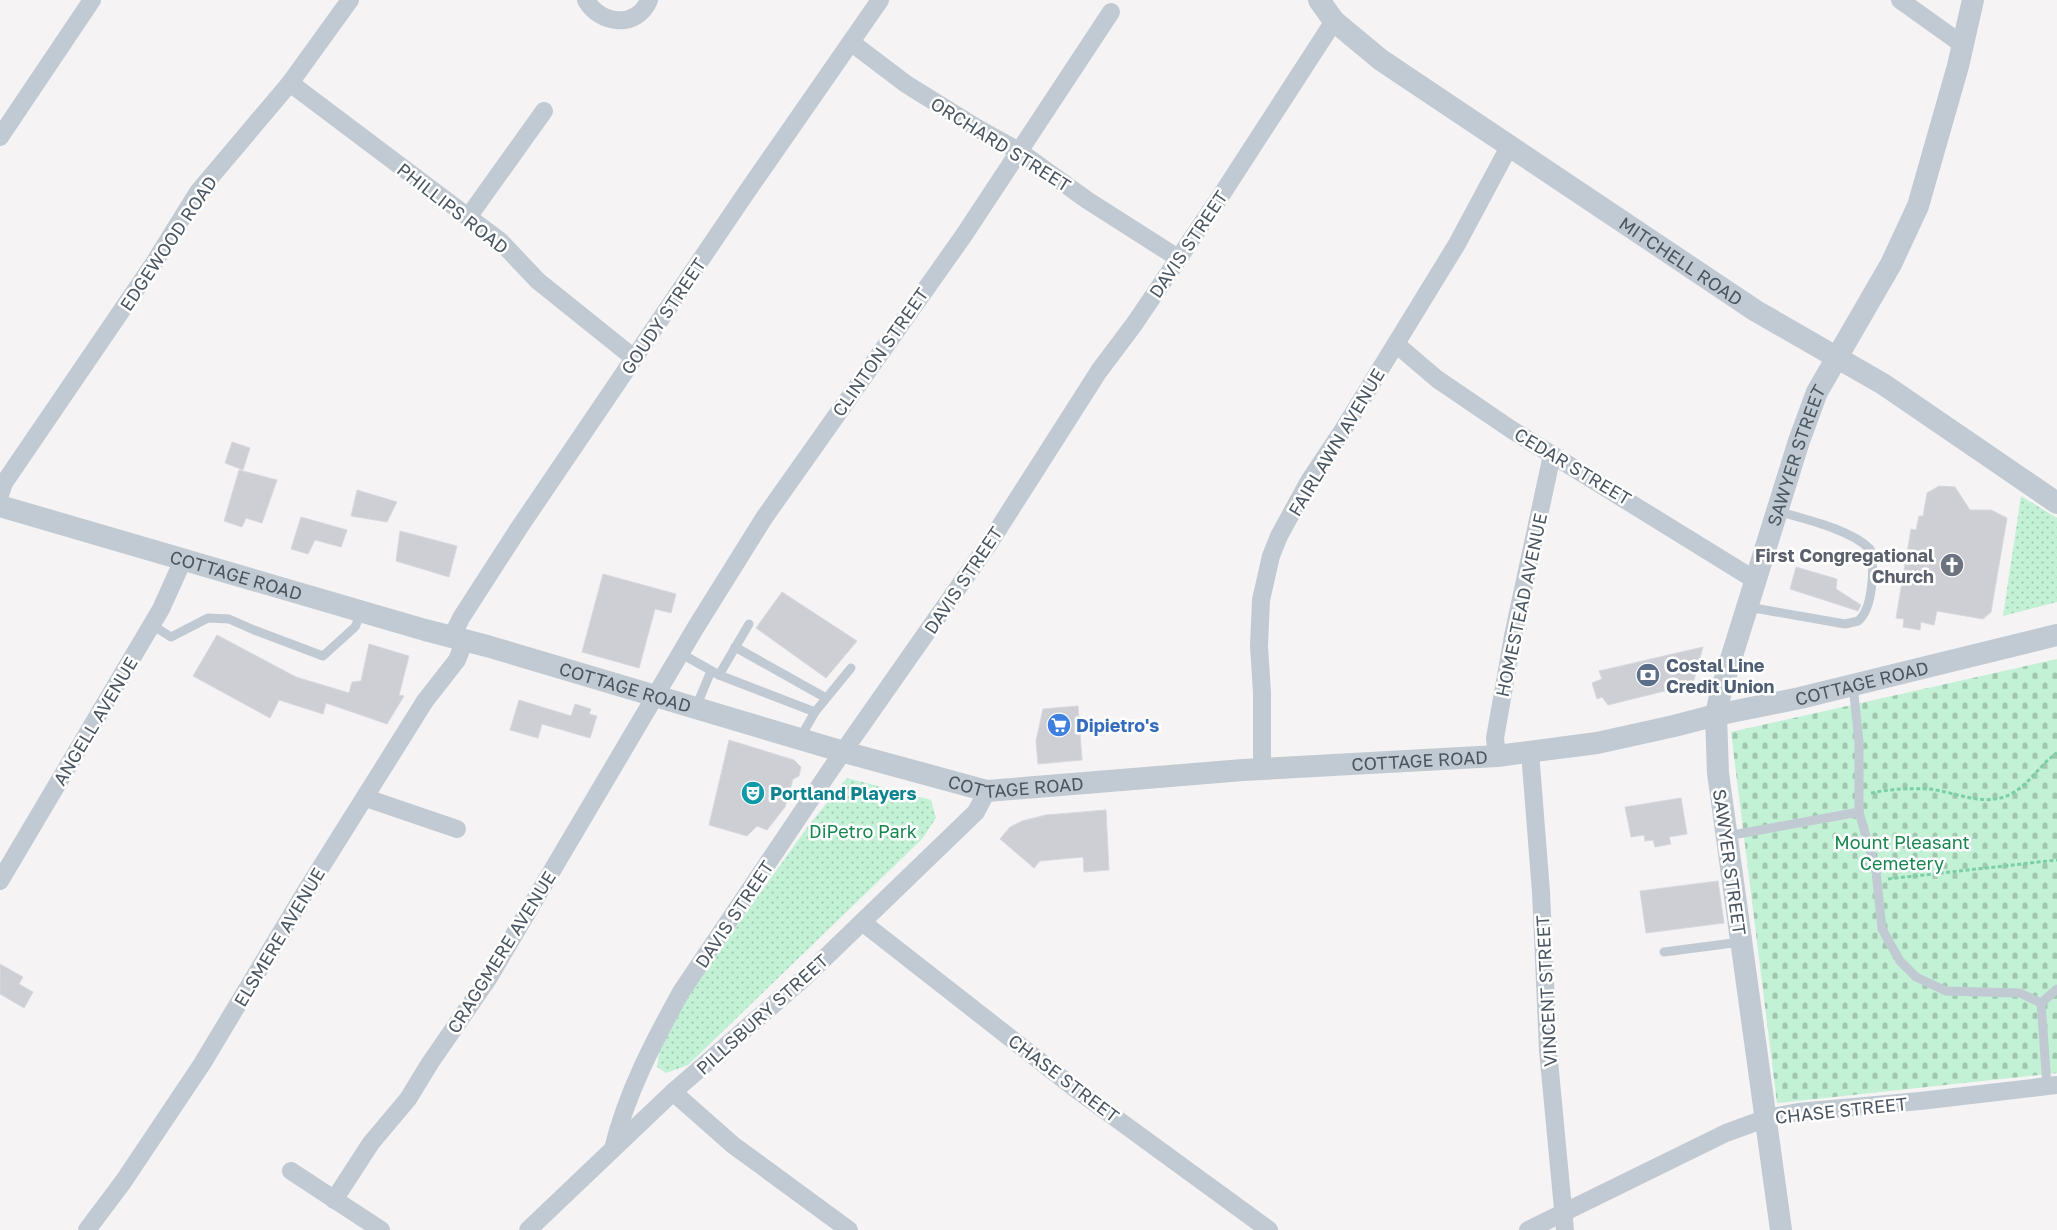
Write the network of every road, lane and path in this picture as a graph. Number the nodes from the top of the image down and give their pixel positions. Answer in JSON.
{"nodes":[{"id":1,"x":92,"y":0,"type":"edge"},
{"id":2,"x":350,"y":0,"type":"edge"},
{"id":3,"x":586,"y":0,"type":"edge"},
{"id":4,"x":648,"y":0,"type":"edge"},
{"id":5,"x":880,"y":0,"type":"edge"},
{"id":6,"x":1319,"y":0,"type":"edge"},
{"id":7,"x":1900,"y":0,"type":"edge"},
{"id":8,"x":1973,"y":0,"type":"edge"},
{"id":9,"x":1111,"y":12,"type":"dead end"},
{"id":10,"x":1334,"y":21,"type":"junction"},
{"id":11,"x":852,"y":42,"type":"junction"},
{"id":12,"x":1963,"y":45,"type":"junction"},
{"id":13,"x":290,"y":82,"type":"junction"},
{"id":14,"x":544,"y":111,"type":"dead end"},
{"id":15,"x":0,"y":137,"type":"edge"},
{"id":16,"x":1510,"y":145,"type":"junction"},
{"id":17,"x":1019,"y":151,"type":"junction"},
{"id":18,"x":469,"y":216,"type":"junction"},
{"id":19,"x":1178,"y":258,"type":"junction"},
{"id":20,"x":1396,"y":344,"type":"junction"},
{"id":21,"x":634,"y":358,"type":"junction"},
{"id":22,"x":1836,"y":359,"type":"junction"},
{"id":23,"x":1552,"y":455,"type":"junction"},
{"id":24,"x":0,"y":495,"type":"edge"},
{"id":25,"x":2057,"y":502,"type":"edge"},
{"id":26,"x":0,"y":506,"type":"edge"},
{"id":27,"x":1776,"y":510,"type":"junction"},
{"id":28,"x":184,"y":558,"type":"junction"},
{"id":29,"x":1755,"y":580,"type":"junction"},
{"id":30,"x":1747,"y":606,"type":"junction"},
{"id":31,"x":362,"y":611,"type":"junction"},
{"id":32,"x":749,"y":624,"type":"dead end"},
{"id":33,"x":152,"y":625,"type":"junction"},
{"id":34,"x":2057,"y":635,"type":"edge"},
{"id":35,"x":459,"y":638,"type":"junction"},
{"id":36,"x":735,"y":647,"type":"junction"},
{"id":37,"x":680,"y":653,"type":"junction"},
{"id":38,"x":851,"y":668,"type":"dead end"},
{"id":39,"x":715,"y":673,"type":"junction"},
{"id":40,"x":1853,"y":685,"type":"junction"},
{"id":41,"x":656,"y":696,"type":"junction"},
{"id":42,"x":826,"y":698,"type":"junction"},
{"id":43,"x":696,"y":708,"type":"junction"},
{"id":44,"x":815,"y":712,"type":"junction"},
{"id":45,"x":1716,"y":715,"type":"junction"},
{"id":46,"x":800,"y":738,"type":"junction"},
{"id":47,"x":844,"y":752,"type":"junction"},
{"id":48,"x":1530,"y":752,"type":"junction"},
{"id":49,"x":2057,"y":753,"type":"edge"},
{"id":50,"x":1497,"y":756,"type":"junction"},
{"id":51,"x":1262,"y":769,"type":"junction"},
{"id":52,"x":987,"y":791,"type":"junction"},
{"id":53,"x":1866,"y":794,"type":"dead end"},
{"id":54,"x":366,"y":798,"type":"junction"},
{"id":55,"x":1859,"y":812,"type":"junction"},
{"id":56,"x":457,"y":829,"type":"dead end"},
{"id":57,"x":1727,"y":836,"type":"junction"},
{"id":58,"x":2057,"y":860,"type":"edge"},
{"id":59,"x":1882,"y":880,"type":"dead end"},
{"id":60,"x":0,"y":881,"type":"edge"},
{"id":61,"x":862,"y":922,"type":"junction"},
{"id":62,"x":1742,"y":942,"type":"junction"},
{"id":63,"x":1664,"y":952,"type":"dead end"},
{"id":64,"x":2057,"y":989,"type":"edge"},
{"id":65,"x":2041,"y":1003,"type":"junction"},
{"id":66,"x":2052,"y":1085,"type":"edge"},
{"id":67,"x":673,"y":1092,"type":"junction"},
{"id":68,"x":1767,"y":1118,"type":"junction"},
{"id":69,"x":613,"y":1149,"type":"junction"},
{"id":70,"x":291,"y":1172,"type":"dead end"},
{"id":71,"x":334,"y":1200,"type":"junction"},
{"id":72,"x":1564,"y":1221,"type":"edge"},
{"id":73,"x":87,"y":1230,"type":"edge"},
{"id":74,"x":381,"y":1230,"type":"edge"},
{"id":75,"x":528,"y":1230,"type":"edge"},
{"id":76,"x":849,"y":1230,"type":"edge"},
{"id":77,"x":1268,"y":1230,"type":"edge"},
{"id":78,"x":1528,"y":1230,"type":"edge"},
{"id":79,"x":1781,"y":1230,"type":"edge"}],
"edges":[{"from":1,"to":15,"type":"street"},
{"from":2,"to":13,"type":"street","name":"EDGEWOOD ROAD"},
{"from":3,"to":4,"type":"street"},
{"from":5,"to":11,"type":"street","name":"GOUDY STREET"},
{"from":6,"to":10,"type":"street","name":"MITCHELL ROAD"},
{"from":7,"to":12,"type":"street"},
{"from":8,"to":12,"type":"street","name":"SAWYER STREET"},
{"from":9,"to":17,"type":"street","name":"CLINTON STREET"},
{"from":10,"to":16,"type":"street","name":"MITCHELL ROAD"},
{"from":10,"to":19,"type":"street","name":"DAVIS STREET"},
{"from":11,"to":17,"type":"street","name":"ORCHARD STREET"},
{"from":11,"to":21,"type":"street","name":"GOUDY STREET"},
{"from":12,"to":22,"type":"street","name":"SAWYER STREET"},
{"from":13,"to":18,"type":"street","name":"PHILLIPS ROAD"},
{"from":13,"to":24,"type":"street","name":"EDGEWOOD ROAD"},
{"from":14,"to":18,"type":"street"},
{"from":16,"to":20,"type":"street","name":"FAIRLAWN AVENUE"},
{"from":16,"to":22,"type":"street","name":"MITCHELL ROAD"},
{"from":17,"to":19,"type":"street","name":"ORCHARD STREET"},
{"from":17,"to":37,"type":"street","name":"CLINTON STREET"},
{"from":18,"to":21,"type":"street","name":"PHILLIPS ROAD"},
{"from":19,"to":47,"type":"street","name":"DAVIS STREET"},
{"from":20,"to":23,"type":"street","name":"CEDAR STREET"},
{"from":20,"to":51,"type":"street","name":"FAIRLAWN AVENUE"},
{"from":21,"to":35,"type":"street","name":"GOUDY STREET"},
{"from":22,"to":25,"type":"street","name":"MITCHELL ROAD"},
{"from":22,"to":27,"type":"street","name":"SAWYER STREET"},
{"from":23,"to":29,"type":"street","name":"CEDAR STREET"},
{"from":23,"to":50,"type":"street","name":"HOMESTEAD AVENUE"},
{"from":26,"to":28,"type":"street","name":"COTTAGE ROAD"},
{"from":27,"to":29,"type":"street","name":"SAWYER STREET"},
{"from":27,"to":30,"type":"lane"},
{"from":28,"to":31,"type":"street","name":"COTTAGE ROAD"},
{"from":28,"to":33,"type":"street","name":"ANGELL AVENUE"},
{"from":29,"to":30,"type":"street","name":"SAWYER STREET"},
{"from":30,"to":45,"type":"street","name":"SAWYER STREET"},
{"from":31,"to":33,"type":"lane"},
{"from":31,"to":35,"type":"street","name":"COTTAGE ROAD"},
{"from":32,"to":36,"type":"lane"},
{"from":33,"to":60,"type":"street","name":"ANGELL AVENUE"},
{"from":34,"to":40,"type":"street","name":"COTTAGE ROAD"},
{"from":35,"to":41,"type":"street","name":"COTTAGE ROAD"},
{"from":35,"to":54,"type":"street","name":"ELSMERE AVENUE"},
{"from":36,"to":39,"type":"lane"},
{"from":36,"to":42,"type":"lane"},
{"from":37,"to":39,"type":"lane"},
{"from":37,"to":41,"type":"street","name":"CLINTON STREET"},
{"from":38,"to":42,"type":"lane"},
{"from":39,"to":43,"type":"lane"},
{"from":39,"to":44,"type":"lane"},
{"from":40,"to":45,"type":"street","name":"COTTAGE ROAD"},
{"from":40,"to":55,"type":"lane"},
{"from":41,"to":43,"type":"street","name":"COTTAGE ROAD"},
{"from":41,"to":71,"type":"street","name":"CRAGGMERE AVENUE"},
{"from":42,"to":44,"type":"lane"},
{"from":43,"to":46,"type":"street","name":"COTTAGE ROAD"},
{"from":44,"to":46,"type":"lane"},
{"from":45,"to":48,"type":"street","name":"COTTAGE ROAD"},
{"from":45,"to":57,"type":"street","name":"SAWYER STREET"},
{"from":46,"to":47,"type":"street","name":"COTTAGE ROAD"},
{"from":47,"to":52,"type":"street","name":"COTTAGE ROAD"},
{"from":47,"to":69,"type":"street","name":"DAVIS STREET"},
{"from":48,"to":50,"type":"street","name":"COTTAGE ROAD"},
{"from":48,"to":72,"type":"street","name":"VINCENT STREET"},
{"from":49,"to":53,"type":"path"},
{"from":50,"to":51,"type":"street","name":"COTTAGE ROAD"},
{"from":51,"to":52,"type":"street","name":"COTTAGE ROAD"},
{"from":52,"to":61,"type":"street","name":"PILLSBURY STREET"},
{"from":54,"to":56,"type":"street"},
{"from":54,"to":73,"type":"street","name":"ELSMERE AVENUE"},
{"from":55,"to":57,"type":"lane"},
{"from":55,"to":65,"type":"lane"},
{"from":57,"to":62,"type":"street","name":"SAWYER STREET"},
{"from":58,"to":59,"type":"path"},
{"from":61,"to":67,"type":"street","name":"PILLSBURY STREET"},
{"from":61,"to":77,"type":"street","name":"CHASE STREET"},
{"from":62,"to":63,"type":"lane"},
{"from":62,"to":68,"type":"street","name":"SAWYER STREET"},
{"from":64,"to":65,"type":"lane"},
{"from":65,"to":66,"type":"lane"},
{"from":66,"to":68,"type":"street","name":"CHASE STREET"},
{"from":67,"to":69,"type":"street","name":"PILLSBURY STREET"},
{"from":67,"to":76,"type":"street"},
{"from":68,"to":72,"type":"street","name":"CHASE STREET"},
{"from":68,"to":79,"type":"street","name":"SAWYER STREET"},
{"from":69,"to":75,"type":"street","name":"PILLSBURY STREET"},
{"from":70,"to":71,"type":"street"},
{"from":71,"to":74,"type":"street"},
{"from":72,"to":78,"type":"street","name":"CHASE STREET"}]}
